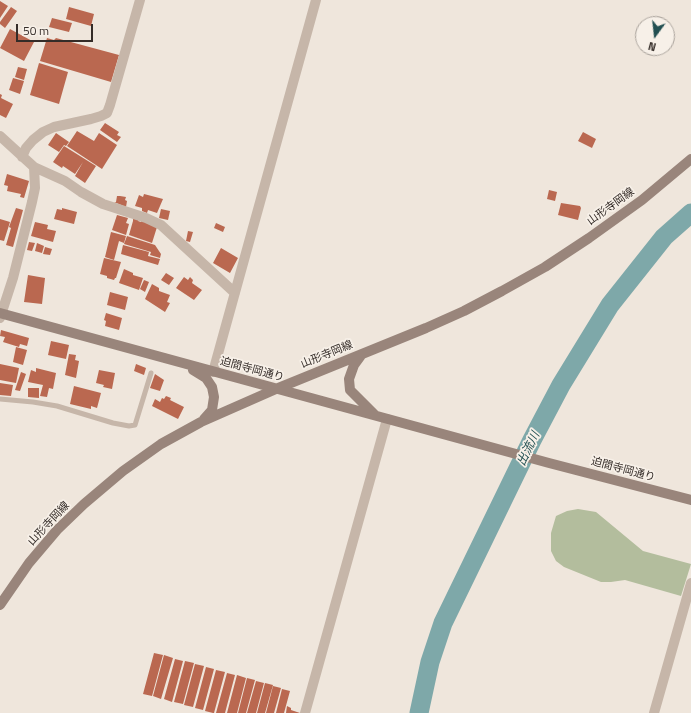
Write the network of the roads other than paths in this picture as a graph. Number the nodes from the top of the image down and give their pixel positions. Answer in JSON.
{"nodes":[{"id":1,"x":140,"y":0,"type":"edge"},
{"id":2,"x":316,"y":0,"type":"edge"},
{"id":3,"x":0,"y":136,"type":"edge"},
{"id":4,"x":22,"y":157,"type":"junction"},
{"id":5,"x":691,"y":159,"type":"edge"},
{"id":6,"x":34,"y":168,"type":"junction"},
{"id":7,"x":235,"y":293,"type":"junction"},
{"id":8,"x":1,"y":315,"type":"edge"},
{"id":9,"x":362,"y":354,"type":"junction"},
{"id":10,"x":181,"y":363,"type":"junction"},
{"id":11,"x":212,"y":372,"type":"junction"},
{"id":12,"x":151,"y":373,"type":"dead end"},
{"id":13,"x":276,"y":389,"type":"junction"},
{"id":14,"x":0,"y":399,"type":"edge"},
{"id":15,"x":376,"y":416,"type":"junction"},
{"id":16,"x":387,"y":419,"type":"junction"},
{"id":17,"x":201,"y":422,"type":"junction"},
{"id":18,"x":691,"y":500,"type":"edge"},
{"id":19,"x":691,"y":583,"type":"edge"},
{"id":20,"x":0,"y":605,"type":"edge"},
{"id":21,"x":304,"y":713,"type":"edge"},
{"id":22,"x":654,"y":713,"type":"edge"}],
"edges":[{"from":1,"to":4,"type":"street"},
{"from":2,"to":7,"type":"street"},
{"from":3,"to":4,"type":"street"},
{"from":4,"to":6,"type":"street"},
{"from":5,"to":9,"type":"main road","name":"山形寺岡線"},
{"from":6,"to":7,"type":"street"},
{"from":6,"to":8,"type":"street"},
{"from":7,"to":11,"type":"street"},
{"from":8,"to":10,"type":"main road","name":"迫間寺岡通り"},
{"from":9,"to":13,"type":"main road","name":"山形寺岡線"},
{"from":9,"to":15,"type":"main road"},
{"from":10,"to":11,"type":"main road","name":"迫間寺岡通り"},
{"from":10,"to":17,"type":"main road"},
{"from":11,"to":13,"type":"main road","name":"迫間寺岡通り"},
{"from":12,"to":14,"type":"lane"},
{"from":13,"to":15,"type":"main road","name":"迫間寺岡通り"},
{"from":13,"to":17,"type":"main road","name":"山形寺岡線"},
{"from":15,"to":16,"type":"main road","name":"迫間寺岡通り"},
{"from":16,"to":18,"type":"main road","name":"迫間寺岡通り"},
{"from":16,"to":21,"type":"street"},
{"from":17,"to":20,"type":"main road","name":"山形寺岡線"},
{"from":19,"to":22,"type":"street"}]}
